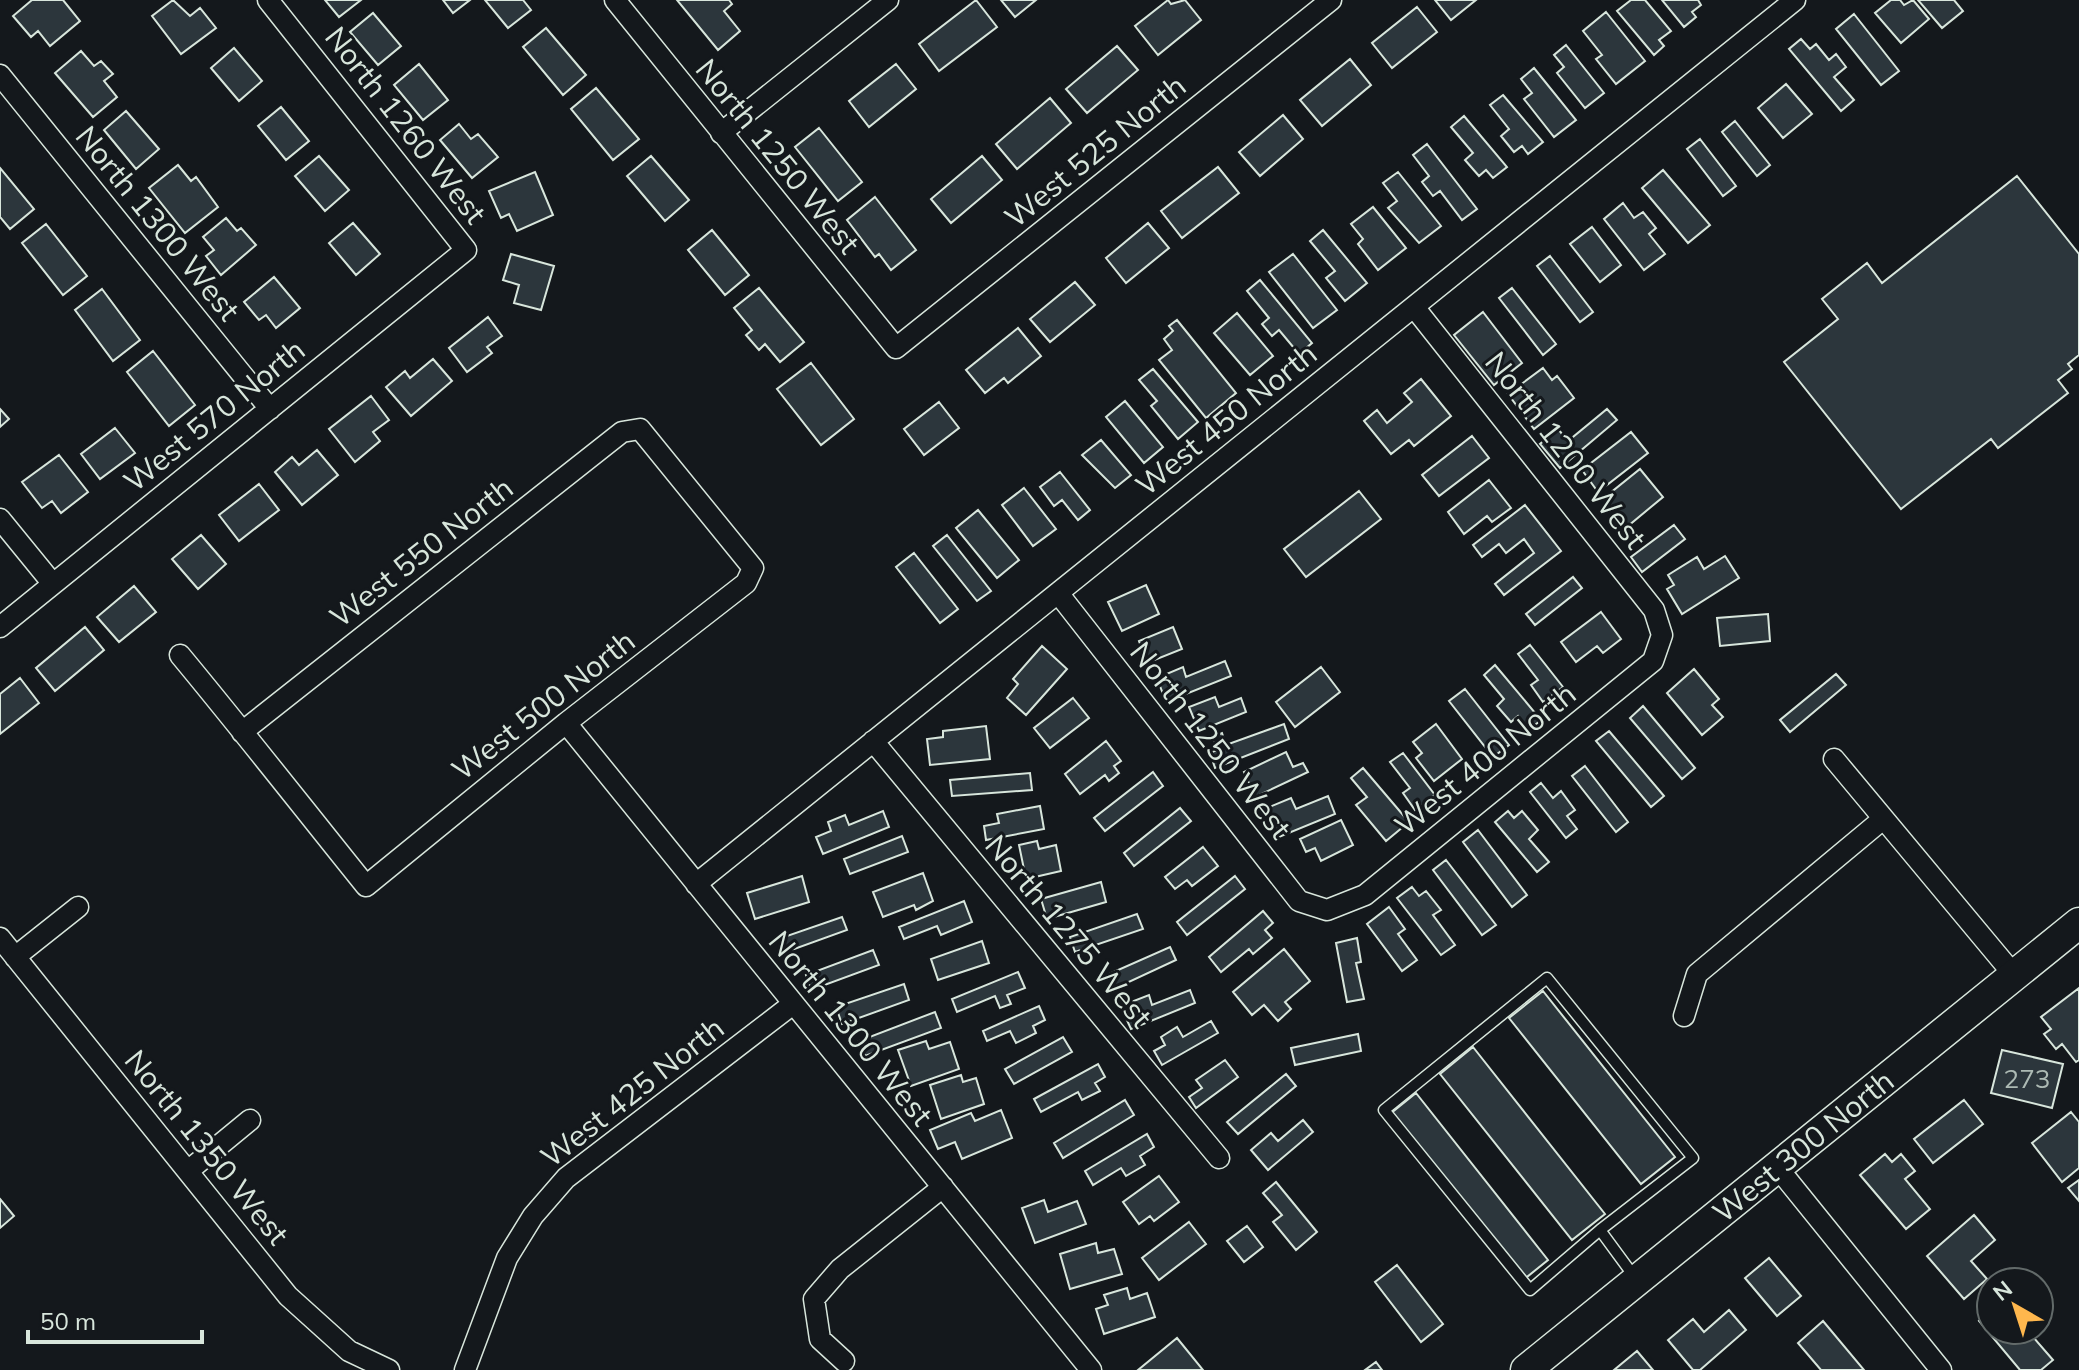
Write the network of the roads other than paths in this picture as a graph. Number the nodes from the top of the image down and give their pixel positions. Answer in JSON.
{"nodes":[{"id":1,"x":268,"y":0,"type":"edge"},
{"id":2,"x":615,"y":0,"type":"edge"},
{"id":3,"x":888,"y":0,"type":"edge"},
{"id":4,"x":1331,"y":0,"type":"edge"},
{"id":5,"x":1795,"y":0,"type":"edge"},
{"id":6,"x":0,"y":75,"type":"edge"},
{"id":7,"x":721,"y":133,"type":"junction"},
{"id":8,"x":466,"y":250,"type":"joint"},
{"id":9,"x":1414,"y":307,"type":"junction"},
{"id":10,"x":896,"y":348,"type":"joint"},
{"id":11,"x":270,"y":409,"type":"junction"},
{"id":12,"x":0,"y":519,"type":"edge"},
{"id":13,"x":753,"y":568,"type":"joint"},
{"id":14,"x":53,"y":584,"type":"junction"},
{"id":15,"x":1058,"y":593,"type":"junction"},
{"id":16,"x":0,"y":627,"type":"edge"},
{"id":17,"x":1662,"y":635,"type":"joint"},
{"id":18,"x":180,"y":655,"type":"dead end"},
{"id":19,"x":566,"y":723,"type":"junction"},
{"id":20,"x":242,"y":732,"type":"junction"},
{"id":21,"x":873,"y":741,"type":"junction"},
{"id":22,"x":1834,"y":759,"type":"dead end"},
{"id":23,"x":1883,"y":819,"type":"junction"},
{"id":24,"x":696,"y":884,"type":"junction"},
{"id":25,"x":78,"y":907,"type":"dead end"},
{"id":26,"x":1327,"y":910,"type":"joint"},
{"id":27,"x":2079,"y":923,"type":"edge"},
{"id":28,"x":0,"y":938,"type":"edge"},
{"id":29,"x":15,"y":957,"type":"junction"},
{"id":30,"x":2014,"y":975,"type":"junction"},
{"id":31,"x":793,"y":1004,"type":"junction"},
{"id":32,"x":1684,"y":1016,"type":"dead end"},
{"id":33,"x":250,"y":1120,"type":"dead end"},
{"id":34,"x":1219,"y":1158,"type":"dead end"},
{"id":35,"x":1777,"y":1167,"type":"junction"},
{"id":36,"x":188,"y":1171,"type":"junction"},
{"id":37,"x":943,"y":1187,"type":"junction"},
{"id":38,"x":1600,"y":1230,"type":"junction"},
{"id":39,"x":1637,"y":1280,"type":"junction"},
{"id":40,"x":844,"y":1361,"type":"dead end"},
{"id":41,"x":1532,"y":1368,"type":"edge"},
{"id":42,"x":389,"y":1370,"type":"edge"},
{"id":43,"x":465,"y":1370,"type":"edge"},
{"id":44,"x":1091,"y":1370,"type":"edge"},
{"id":45,"x":1941,"y":1370,"type":"edge"}],
"edges":[{"from":1,"to":8,"type":"street","name":"North 1260 West"},
{"from":2,"to":7,"type":"street","name":"North 1250 West"},
{"from":3,"to":7,"type":"street"},
{"from":4,"to":10,"type":"street","name":"West 525 North"},
{"from":5,"to":9,"type":"street","name":"West 450 North"},
{"from":6,"to":11,"type":"street","name":"North 1300 West"},
{"from":7,"to":10,"type":"street","name":"North 1250 West"},
{"from":8,"to":11,"type":"street","name":"West 570 North"},
{"from":9,"to":15,"type":"street","name":"West 450 North"},
{"from":9,"to":17,"type":"street","name":"North 1200 West"},
{"from":11,"to":14,"type":"street","name":"West 570 North"},
{"from":12,"to":14,"type":"street"},
{"from":13,"to":19,"type":"street","name":"West 500 North"},
{"from":13,"to":20,"type":"street","name":"West 550 North"},
{"from":14,"to":16,"type":"street","name":"West 570 North"},
{"from":15,"to":21,"type":"street","name":"West 450 North"},
{"from":15,"to":26,"type":"street","name":"North 1250 West"},
{"from":17,"to":26,"type":"street","name":"West 400 North"},
{"from":18,"to":20,"type":"street"},
{"from":19,"to":20,"type":"street","name":"West 500 North"},
{"from":19,"to":24,"type":"street","name":"North 1300 West"},
{"from":21,"to":24,"type":"street","name":"West 450 North"},
{"from":21,"to":34,"type":"street","name":"North 1275 West"},
{"from":22,"to":23,"type":"street"},
{"from":23,"to":30,"type":"street"},
{"from":23,"to":32,"type":"street"},
{"from":24,"to":31,"type":"street","name":"North 1300 West"},
{"from":25,"to":29,"type":"street"},
{"from":27,"to":30,"type":"main road","name":"West 300 North"},
{"from":28,"to":29,"type":"street","name":"North 1350 West"},
{"from":29,"to":36,"type":"street","name":"North 1350 West"},
{"from":30,"to":35,"type":"main road","name":"West 300 North"},
{"from":31,"to":37,"type":"street","name":"North 1300 West"},
{"from":31,"to":43,"type":"street","name":"West 425 North"},
{"from":33,"to":36,"type":"street"},
{"from":35,"to":39,"type":"main road","name":"West 300 North"},
{"from":35,"to":45,"type":"street"},
{"from":36,"to":42,"type":"street","name":"North 1350 West"},
{"from":37,"to":40,"type":"street"},
{"from":37,"to":44,"type":"street","name":"North 1300 West"},
{"from":38,"to":38,"type":"lane"},
{"from":38,"to":39,"type":"lane"},
{"from":39,"to":41,"type":"main road","name":"West 300 North"}]}
